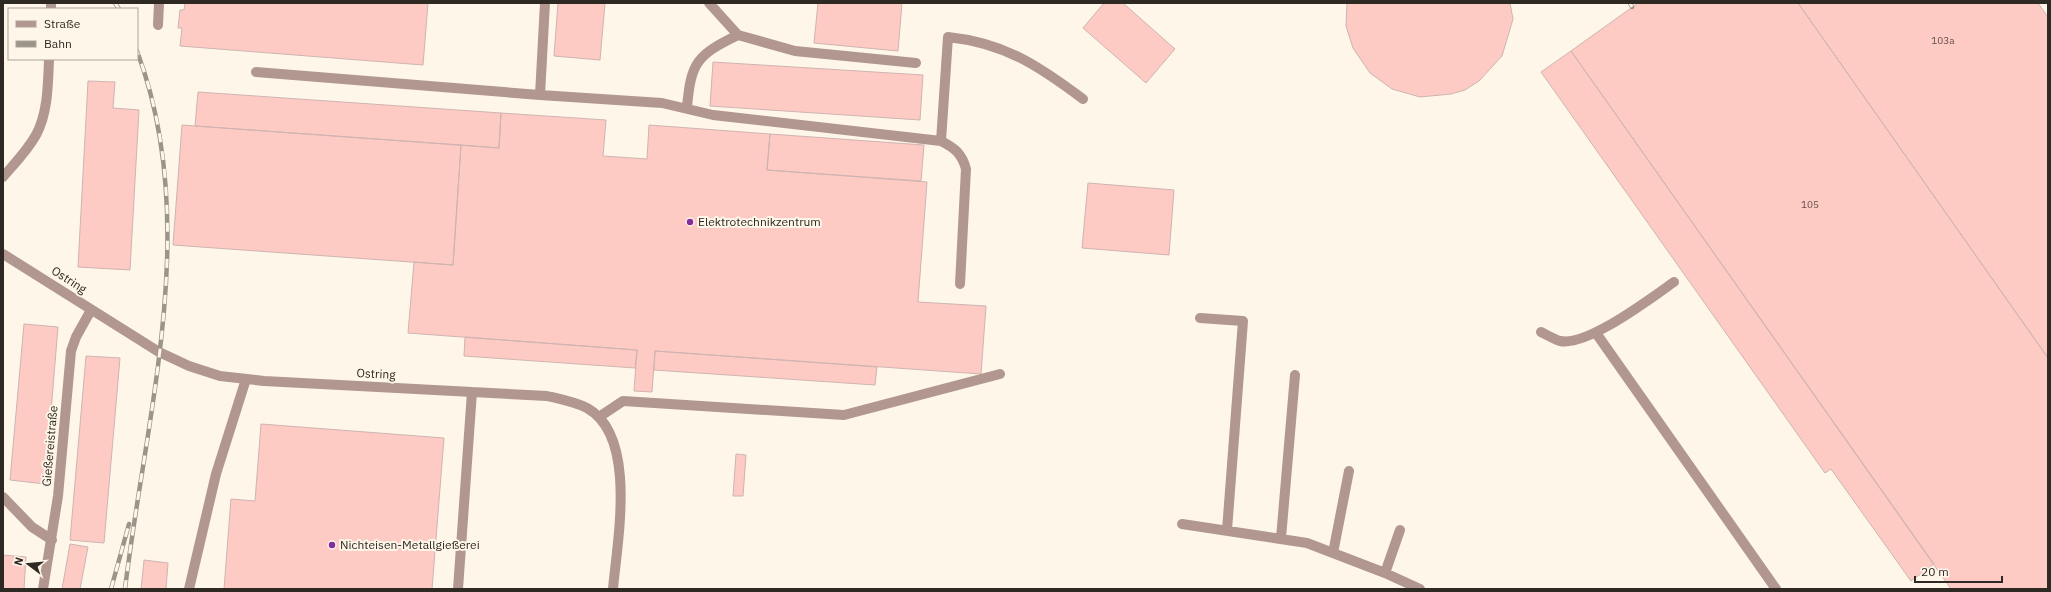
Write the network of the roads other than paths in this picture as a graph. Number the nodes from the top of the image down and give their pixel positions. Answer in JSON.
{"nodes":[{"id":1,"x":159,"y":3,"type":"edge"},
{"id":2,"x":545,"y":3,"type":"edge"},
{"id":3,"x":709,"y":3,"type":"edge"},
{"id":4,"x":158,"y":25,"type":"dead end"},
{"id":5,"x":738,"y":35,"type":"junction"},
{"id":6,"x":49,"y":60,"type":"edge"},
{"id":7,"x":916,"y":63,"type":"dead end"},
{"id":8,"x":256,"y":72,"type":"dead end"},
{"id":9,"x":540,"y":95,"type":"junction"},
{"id":10,"x":1083,"y":99,"type":"dead end"},
{"id":11,"x":687,"y":107,"type":"junction"},
{"id":12,"x":941,"y":141,"type":"junction"},
{"id":13,"x":3,"y":177,"type":"edge"},
{"id":14,"x":3,"y":254,"type":"edge"},
{"id":15,"x":1674,"y":282,"type":"dead end"},
{"id":16,"x":960,"y":284,"type":"dead end"},
{"id":17,"x":91,"y":310,"type":"junction"},
{"id":18,"x":1200,"y":318,"type":"dead end"},
{"id":19,"x":1541,"y":332,"type":"dead end"},
{"id":20,"x":1596,"y":333,"type":"junction"},
{"id":21,"x":1000,"y":374,"type":"dead end"},
{"id":22,"x":1295,"y":374,"type":"dead end"},
{"id":23,"x":246,"y":379,"type":"junction"},
{"id":24,"x":472,"y":392,"type":"junction"},
{"id":25,"x":599,"y":417,"type":"junction"},
{"id":26,"x":1349,"y":471,"type":"dead end"},
{"id":27,"x":3,"y":497,"type":"edge"},
{"id":28,"x":1182,"y":524,"type":"dead end"},
{"id":29,"x":1227,"y":530,"type":"junction"},
{"id":30,"x":1400,"y":530,"type":"dead end"},
{"id":31,"x":1281,"y":538,"type":"junction"},
{"id":32,"x":52,"y":540,"type":"junction"},
{"id":33,"x":1333,"y":553,"type":"junction"},
{"id":34,"x":1385,"y":573,"type":"junction"},
{"id":35,"x":43,"y":589,"type":"edge"},
{"id":36,"x":189,"y":589,"type":"edge"},
{"id":37,"x":458,"y":589,"type":"edge"},
{"id":38,"x":613,"y":589,"type":"edge"},
{"id":39,"x":1420,"y":589,"type":"edge"},
{"id":40,"x":1776,"y":589,"type":"edge"}],
"edges":[{"from":1,"to":4,"type":"street"},
{"from":2,"to":9,"type":"street"},
{"from":3,"to":5,"type":"street"},
{"from":5,"to":7,"type":"street"},
{"from":5,"to":11,"type":"street"},
{"from":6,"to":13,"type":"street"},
{"from":8,"to":9,"type":"street"},
{"from":9,"to":11,"type":"street"},
{"from":10,"to":12,"type":"street"},
{"from":11,"to":12,"type":"street"},
{"from":12,"to":16,"type":"street"},
{"from":14,"to":17,"type":"street","name":"Ostring"},
{"from":15,"to":20,"type":"street"},
{"from":17,"to":23,"type":"street","name":"Ostring"},
{"from":17,"to":32,"type":"street","name":"Gießereistraße"},
{"from":18,"to":29,"type":"street"},
{"from":19,"to":20,"type":"street"},
{"from":20,"to":40,"type":"street"},
{"from":21,"to":25,"type":"street"},
{"from":22,"to":31,"type":"street"},
{"from":23,"to":24,"type":"street","name":"Ostring"},
{"from":23,"to":36,"type":"street"},
{"from":24,"to":25,"type":"street","name":"Ostring"},
{"from":24,"to":37,"type":"street"},
{"from":25,"to":38,"type":"street","name":"Ostring"},
{"from":26,"to":33,"type":"street"},
{"from":27,"to":32,"type":"street"},
{"from":28,"to":29,"type":"street"},
{"from":29,"to":31,"type":"street"},
{"from":30,"to":34,"type":"street"},
{"from":31,"to":33,"type":"street"},
{"from":32,"to":35,"type":"street","name":"Gießereistraße"},
{"from":33,"to":34,"type":"street"},
{"from":34,"to":39,"type":"street"}]}
